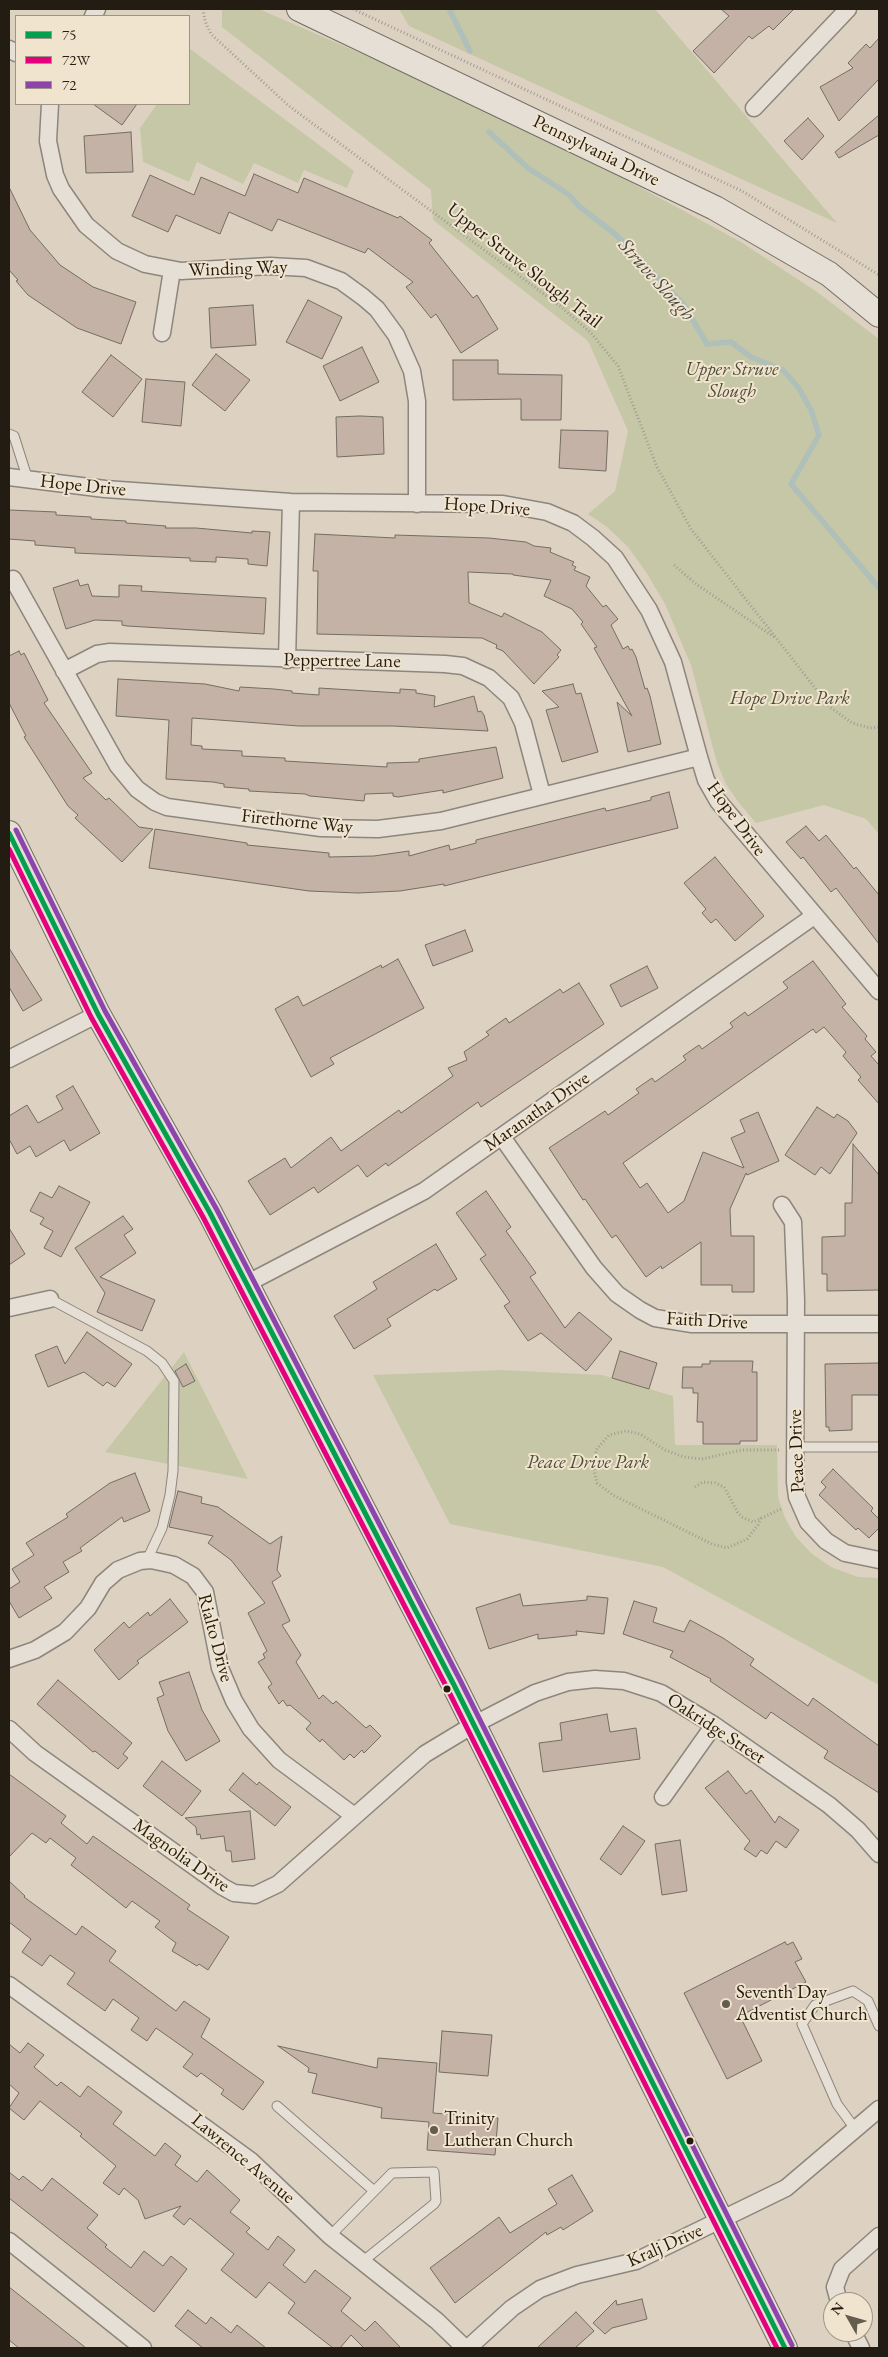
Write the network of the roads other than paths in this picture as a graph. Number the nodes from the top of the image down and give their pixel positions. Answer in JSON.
{"nodes":[{"id":1,"x":299,"y":9,"type":"edge"},
{"id":2,"x":848,"y":9,"type":"edge"},
{"id":3,"x":50,"y":105,"type":"edge"},
{"id":4,"x":754,"y":108,"type":"dead end"},
{"id":5,"x":172,"y":270,"type":"junction"},
{"id":6,"x":879,"y":315,"type":"edge"},
{"id":7,"x":162,"y":333,"type":"dead end"},
{"id":8,"x":9,"y":434,"type":"edge"},
{"id":9,"x":9,"y":477,"type":"edge"},
{"id":10,"x":28,"y":480,"type":"junction"},
{"id":11,"x":291,"y":502,"type":"junction"},
{"id":12,"x":417,"y":504,"type":"junction"},
{"id":13,"x":13,"y":579,"type":"dead end"},
{"id":14,"x":287,"y":660,"type":"junction"},
{"id":15,"x":64,"y":671,"type":"junction"},
{"id":16,"x":699,"y":757,"type":"junction"},
{"id":17,"x":542,"y":795,"type":"junction"},
{"id":18,"x":9,"y":833,"type":"edge"},
{"id":19,"x":814,"y":916,"type":"junction"},
{"id":20,"x":879,"y":991,"type":"edge"},
{"id":21,"x":98,"y":1014,"type":"junction"},
{"id":22,"x":9,"y":1059,"type":"edge"},
{"id":23,"x":502,"y":1137,"type":"junction"},
{"id":24,"x":782,"y":1205,"type":"dead end"},
{"id":25,"x":246,"y":1284,"type":"junction"},
{"id":26,"x":50,"y":1299,"type":"joint"},
{"id":27,"x":9,"y":1308,"type":"edge"},
{"id":28,"x":796,"y":1323,"type":"junction"},
{"id":29,"x":879,"y":1324,"type":"edge"},
{"id":30,"x":879,"y":1447,"type":"edge"},
{"id":31,"x":795,"y":1449,"type":"junction"},
{"id":32,"x":147,"y":1560,"type":"junction"},
{"id":33,"x":879,"y":1560,"type":"edge"},
{"id":34,"x":9,"y":1659,"type":"edge"},
{"id":35,"x":473,"y":1725,"type":"junction"},
{"id":36,"x":714,"y":1725,"type":"junction"},
{"id":37,"x":9,"y":1729,"type":"edge"},
{"id":38,"x":663,"y":1797,"type":"dead end"},
{"id":39,"x":353,"y":1815,"type":"junction"},
{"id":40,"x":879,"y":1854,"type":"edge"},
{"id":41,"x":9,"y":1986,"type":"edge"},
{"id":42,"x":879,"y":2026,"type":"edge"},
{"id":43,"x":277,"y":2106,"type":"dead end"},
{"id":44,"x":879,"y":2109,"type":"edge"},
{"id":45,"x":856,"y":2130,"type":"junction"},
{"id":46,"x":374,"y":2191,"type":"junction"},
{"id":47,"x":721,"y":2220,"type":"junction"},
{"id":48,"x":330,"y":2236,"type":"junction"},
{"id":49,"x":879,"y":2236,"type":"edge"},
{"id":50,"x":9,"y":2242,"type":"edge"},
{"id":51,"x":362,"y":2262,"type":"junction"},
{"id":52,"x":836,"y":2292,"type":"edge"},
{"id":53,"x":143,"y":2348,"type":"edge"},
{"id":54,"x":466,"y":2348,"type":"edge"},
{"id":55,"x":785,"y":2348,"type":"edge"}],
"edges":[{"from":1,"to":6,"type":"main road","name":"Pennsylvania Drive"},
{"from":2,"to":4,"type":"street"},
{"from":3,"to":5,"type":"street","name":"Winding Way"},
{"from":5,"to":7,"type":"street"},
{"from":5,"to":12,"type":"street","name":"Winding Way"},
{"from":8,"to":10,"type":"lane"},
{"from":9,"to":10,"type":"street","name":"Hope Drive"},
{"from":10,"to":11,"type":"street","name":"Hope Drive"},
{"from":11,"to":12,"type":"street","name":"Hope Drive"},
{"from":11,"to":14,"type":"street"},
{"from":12,"to":16,"type":"street","name":"Hope Drive"},
{"from":13,"to":15,"type":"street","name":"Firethorne Way"},
{"from":14,"to":15,"type":"street","name":"Peppertree Lane"},
{"from":14,"to":17,"type":"street","name":"Peppertree Lane"},
{"from":15,"to":17,"type":"street","name":"Firethorne Way"},
{"from":16,"to":17,"type":"street","name":"Firethorne Way"},
{"from":16,"to":19,"type":"street","name":"Hope Drive"},
{"from":18,"to":21,"type":"main road"},
{"from":19,"to":20,"type":"street","name":"Hope Drive"},
{"from":19,"to":23,"type":"street","name":"Maranatha Drive"},
{"from":21,"to":22,"type":"street"},
{"from":21,"to":25,"type":"main road"},
{"from":23,"to":25,"type":"street","name":"Maranatha Drive"},
{"from":23,"to":28,"type":"street","name":"Faith Drive"},
{"from":24,"to":28,"type":"street","name":"Peace Drive"},
{"from":25,"to":35,"type":"main road"},
{"from":26,"to":27,"type":"street"},
{"from":26,"to":32,"type":"lane"},
{"from":28,"to":29,"type":"street","name":"Faith Drive"},
{"from":28,"to":31,"type":"street","name":"Peace Drive"},
{"from":30,"to":31,"type":"lane"},
{"from":31,"to":33,"type":"street","name":"Peace Drive"},
{"from":32,"to":34,"type":"street","name":"Rialto Drive"},
{"from":32,"to":39,"type":"street","name":"Rialto Drive"},
{"from":35,"to":36,"type":"street","name":"Oakridge Street"},
{"from":35,"to":39,"type":"street","name":"Magnolia Drive"},
{"from":35,"to":47,"type":"main road"},
{"from":36,"to":38,"type":"street"},
{"from":36,"to":40,"type":"street","name":"Oakridge Street"},
{"from":37,"to":39,"type":"street","name":"Magnolia Drive"},
{"from":41,"to":48,"type":"street","name":"Lawrence Avenue"},
{"from":42,"to":45,"type":"lane"},
{"from":43,"to":46,"type":"lane"},
{"from":44,"to":45,"type":"street","name":"Kralj Drive"},
{"from":45,"to":47,"type":"street","name":"Kralj Drive"},
{"from":46,"to":48,"type":"lane"},
{"from":46,"to":51,"type":"lane"},
{"from":47,"to":54,"type":"street","name":"Kralj Drive"},
{"from":47,"to":55,"type":"main road"},
{"from":48,"to":51,"type":"street","name":"Lawrence Avenue"},
{"from":49,"to":52,"type":"street"},
{"from":50,"to":53,"type":"street"},
{"from":51,"to":54,"type":"street","name":"Lawrence Avenue"}]}
